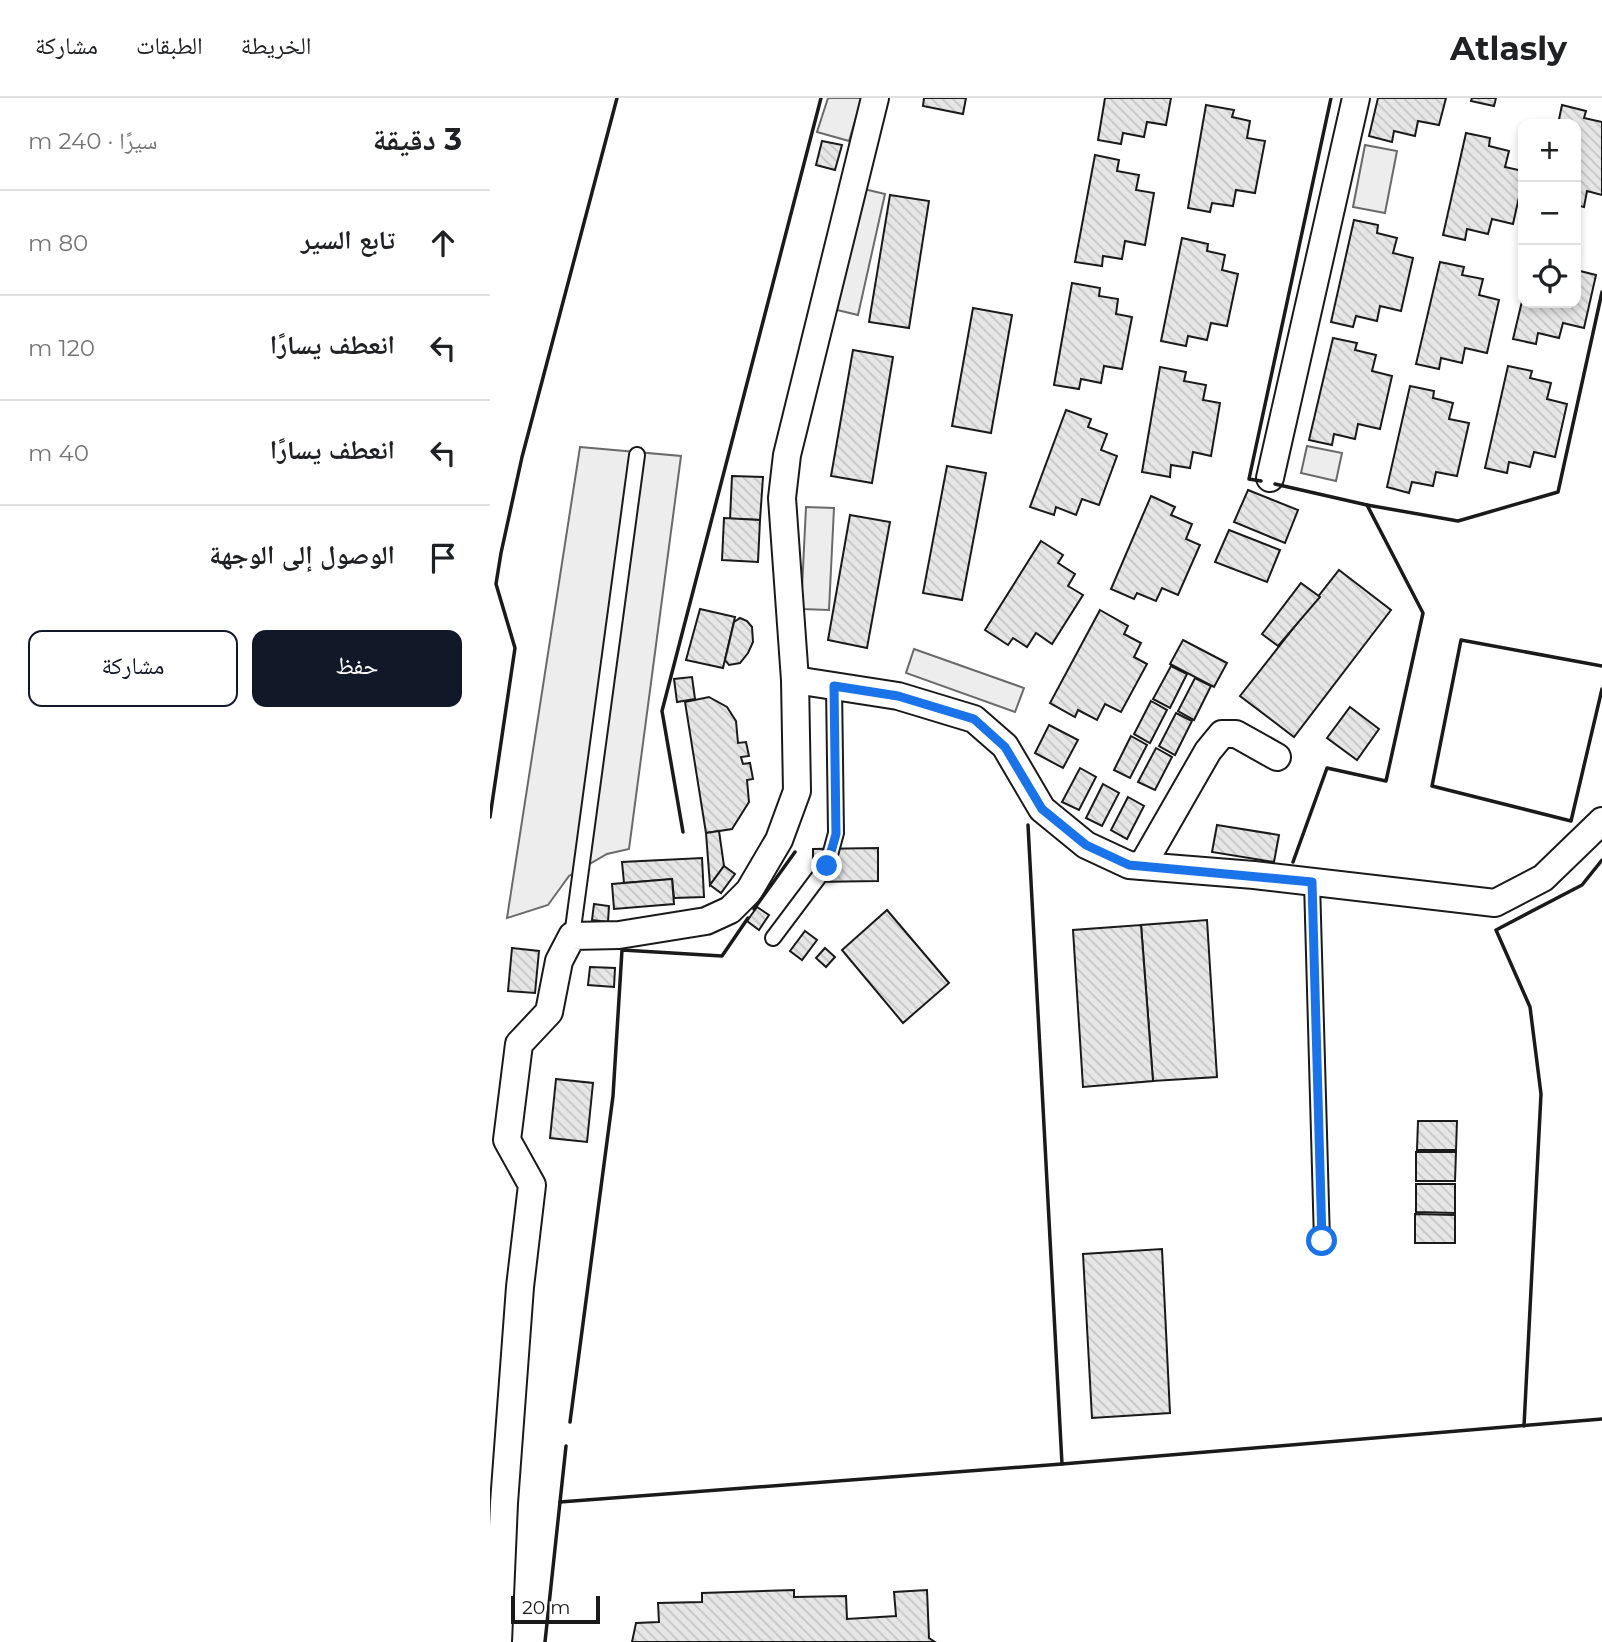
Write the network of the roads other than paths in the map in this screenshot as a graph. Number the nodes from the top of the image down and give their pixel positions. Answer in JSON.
{"nodes":[{"id":1,"x":875,"y":98,"type":"edge"},
{"id":2,"x":1356,"y":98,"type":"edge"},
{"id":3,"x":637,"y":455,"type":"dead end"},
{"id":4,"x":1270,"y":478,"type":"dead end"},
{"id":5,"x":795,"y":680,"type":"junction"},
{"id":6,"x":834,"y":686,"type":"junction"},
{"id":7,"x":1278,"y":757,"type":"dead end"},
{"id":8,"x":1602,"y":821,"type":"edge"},
{"id":9,"x":1142,"y":866,"type":"junction"},
{"id":10,"x":1312,"y":882,"type":"junction"},
{"id":11,"x":572,"y":936,"type":"junction"},
{"id":12,"x":773,"y":938,"type":"dead end"},
{"id":13,"x":1322,"y":1241,"type":"dead end"},
{"id":14,"x":498,"y":1642,"type":"edge"}],
"edges":[{"from":1,"to":5,"type":"street"},
{"from":2,"to":4,"type":"street"},
{"from":3,"to":11,"type":"lane"},
{"from":5,"to":6,"type":"street"},
{"from":5,"to":11,"type":"street"},
{"from":6,"to":9,"type":"street"},
{"from":6,"to":12,"type":"lane"},
{"from":7,"to":9,"type":"street"},
{"from":8,"to":10,"type":"street"},
{"from":9,"to":10,"type":"street"},
{"from":10,"to":13,"type":"lane"},
{"from":11,"to":14,"type":"street"}]}
